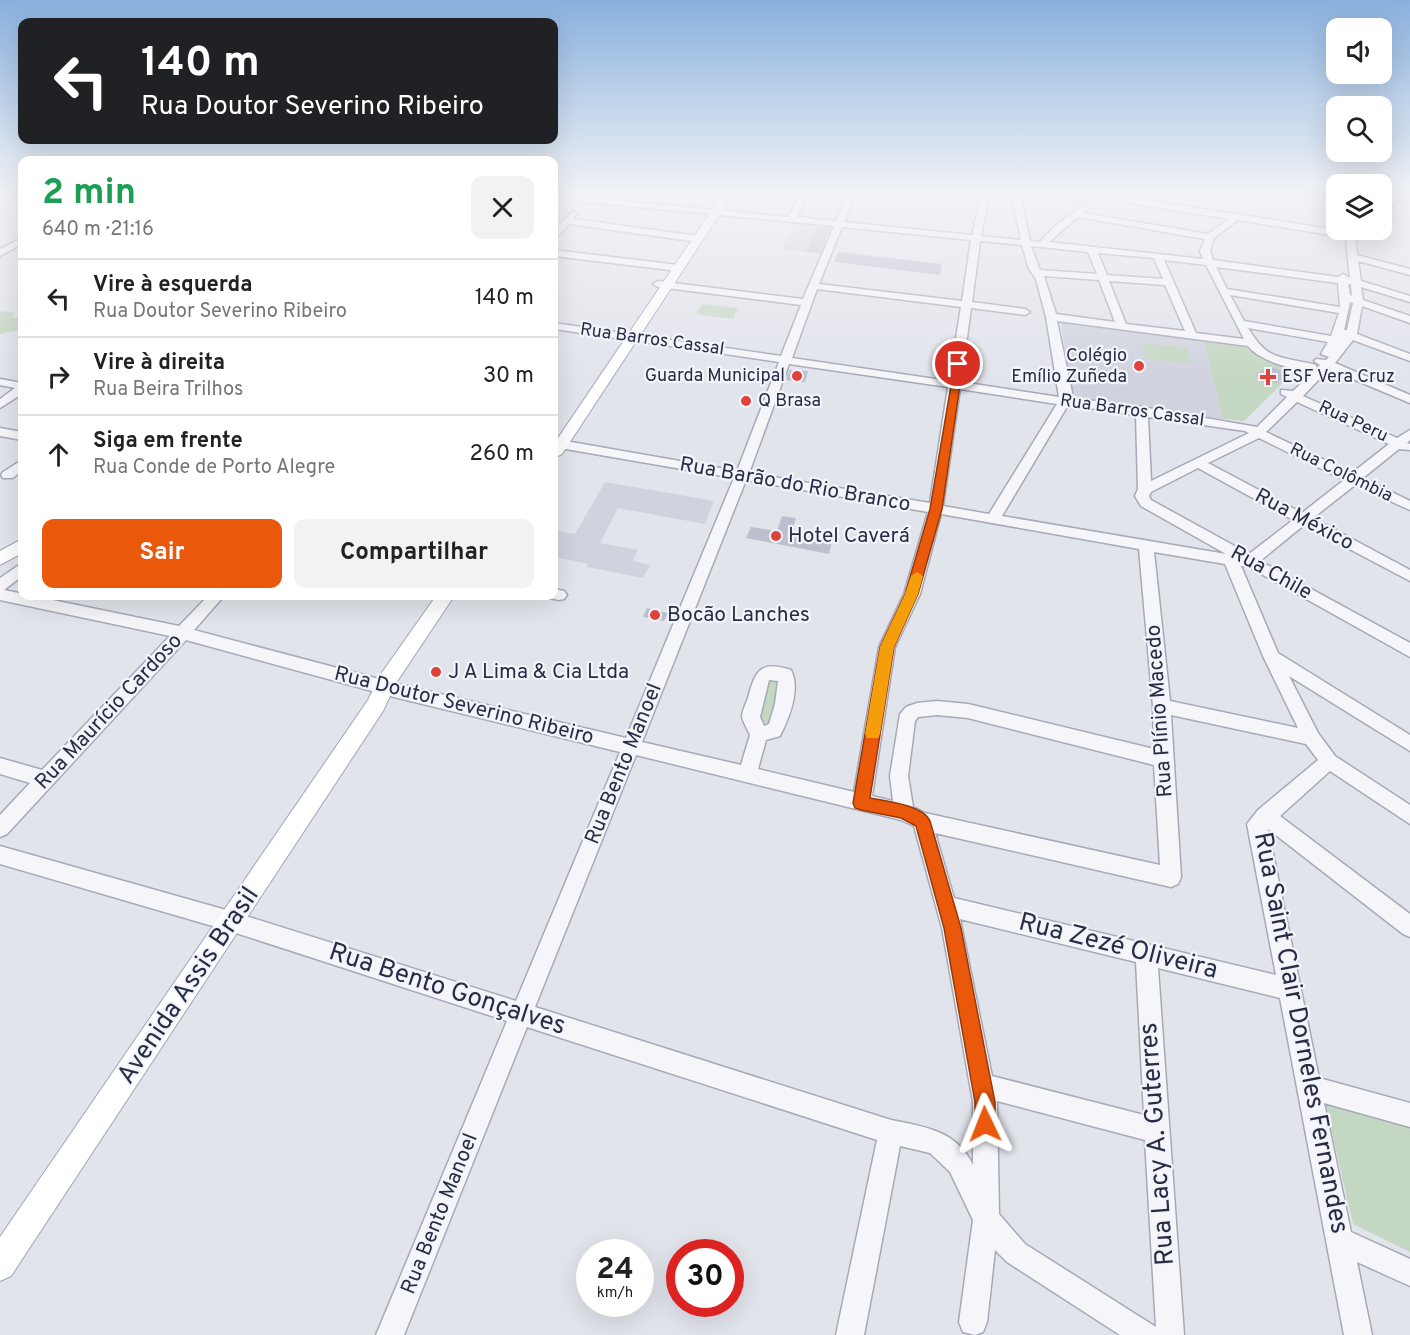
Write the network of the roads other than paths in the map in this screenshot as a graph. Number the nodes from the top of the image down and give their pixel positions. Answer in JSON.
{"nodes":[{"id":1,"x":683,"y":253,"type":"edge"},
{"id":2,"x":828,"y":253,"type":"edge"},
{"id":3,"x":974,"y":253,"type":"edge"},
{"id":4,"x":1035,"y":253,"type":"edge"},
{"id":5,"x":1093,"y":253,"type":"edge"},
{"id":6,"x":1128,"y":253,"type":"edge"},
{"id":7,"x":1206,"y":253,"type":"edge"},
{"id":8,"x":1343,"y":253,"type":"edge"},
{"id":9,"x":558,"y":254,"type":"edge"},
{"id":10,"x":1158,"y":256,"type":"junction"},
{"id":11,"x":1352,"y":256,"type":"joint"},
{"id":12,"x":1211,"y":263,"type":"junction"},
{"id":13,"x":673,"y":268,"type":"junction"},
{"id":14,"x":1410,"y":272,"type":"edge"},
{"id":15,"x":1037,"y":273,"type":"junction"},
{"id":16,"x":1103,"y":277,"type":"junction"},
{"id":17,"x":1170,"y":282,"type":"junction"},
{"id":18,"x":1342,"y":282,"type":"junction"},
{"id":19,"x":1355,"y":282,"type":"junction"},
{"id":20,"x":662,"y":284,"type":"junction"},
{"id":21,"x":1223,"y":291,"type":"junction"},
{"id":22,"x":810,"y":295,"type":"junction"},
{"id":23,"x":1351,"y":298,"type":"junction"},
{"id":24,"x":1410,"y":299,"type":"edge"},
{"id":25,"x":966,"y":306,"type":"junction"},
{"id":26,"x":1343,"y":311,"type":"junction"},
{"id":27,"x":1025,"y":312,"type":"dead end"},
{"id":28,"x":1051,"y":317,"type":"junction"},
{"id":29,"x":1410,"y":320,"type":"edge"},
{"id":30,"x":1240,"y":323,"type":"junction"},
{"id":31,"x":1122,"y":326,"type":"junction"},
{"id":32,"x":558,"y":327,"type":"edge"},
{"id":33,"x":558,"y":332,"type":"edge"},
{"id":34,"x":1192,"y":335,"type":"junction"},
{"id":35,"x":1343,"y":337,"type":"junction"},
{"id":36,"x":625,"y":340,"type":"junction"},
{"id":37,"x":1251,"y":343,"type":"junction"},
{"id":38,"x":1410,"y":358,"type":"edge"},
{"id":39,"x":785,"y":363,"type":"junction"},
{"id":40,"x":1320,"y":364,"type":"junction"},
{"id":41,"x":0,"y":382,"type":"edge"},
{"id":42,"x":18,"y":387,"type":"edge"},
{"id":43,"x":955,"y":387,"type":"junction"},
{"id":44,"x":18,"y":391,"type":"edge"},
{"id":45,"x":1290,"y":394,"type":"junction"},
{"id":46,"x":1410,"y":399,"type":"edge"},
{"id":47,"x":0,"y":404,"type":"edge"},
{"id":48,"x":1063,"y":405,"type":"junction"},
{"id":49,"x":1143,"y":414,"type":"junction"},
{"id":50,"x":0,"y":432,"type":"edge"},
{"id":51,"x":1251,"y":434,"type":"junction"},
{"id":52,"x":1410,"y":434,"type":"edge"},
{"id":53,"x":18,"y":435,"type":"edge"},
{"id":54,"x":558,"y":440,"type":"edge"},
{"id":55,"x":558,"y":444,"type":"edge"},
{"id":56,"x":1404,"y":446,"type":"edge"},
{"id":57,"x":1198,"y":463,"type":"junction"},
{"id":58,"x":18,"y":467,"type":"edge"},
{"id":59,"x":8,"y":475,"type":"dead end"},
{"id":60,"x":742,"y":475,"type":"junction"},
{"id":61,"x":1355,"y":479,"type":"junction"},
{"id":62,"x":1145,"y":489,"type":"junction"},
{"id":63,"x":1410,"y":506,"type":"edge"},
{"id":64,"x":936,"y":509,"type":"junction"},
{"id":65,"x":993,"y":519,"type":"junction"},
{"id":66,"x":1302,"y":520,"type":"junction"},
{"id":67,"x":18,"y":539,"type":"edge"},
{"id":68,"x":1146,"y":546,"type":"junction"},
{"id":69,"x":18,"y":548,"type":"edge"},
{"id":70,"x":0,"y":550,"type":"edge"},
{"id":71,"x":0,"y":559,"type":"edge"},
{"id":72,"x":1231,"y":560,"type":"junction"},
{"id":73,"x":1250,"y":561,"type":"junction"},
{"id":74,"x":18,"y":571,"type":"edge"},
{"id":75,"x":1410,"y":576,"type":"edge"},
{"id":76,"x":0,"y":586,"type":"edge"},
{"id":77,"x":0,"y":595,"type":"edge"},
{"id":78,"x":18,"y":599,"type":"edge"},
{"id":79,"x":24,"y":600,"type":"edge"},
{"id":80,"x":213,"y":600,"type":"edge"},
{"id":81,"x":443,"y":600,"type":"edge"},
{"id":82,"x":455,"y":600,"type":"edge"},
{"id":83,"x":182,"y":633,"type":"junction"},
{"id":84,"x":1410,"y":651,"type":"edge"},
{"id":85,"x":1271,"y":656,"type":"junction"},
{"id":86,"x":384,"y":694,"type":"junction"},
{"id":87,"x":1162,"y":706,"type":"junction"},
{"id":88,"x":759,"y":735,"type":"dead end"},
{"id":89,"x":1312,"y":738,"type":"junction"},
{"id":90,"x":1410,"y":744,"type":"edge"},
{"id":91,"x":631,"y":747,"type":"junction"},
{"id":92,"x":1163,"y":759,"type":"junction"},
{"id":93,"x":1329,"y":761,"type":"junction"},
{"id":94,"x":0,"y":766,"type":"edge"},
{"id":95,"x":748,"y":773,"type":"junction"},
{"id":96,"x":45,"y":779,"type":"junction"},
{"id":97,"x":861,"y":803,"type":"junction"},
{"id":98,"x":1407,"y":807,"type":"edge"},
{"id":99,"x":1265,"y":816,"type":"junction"},
{"id":100,"x":913,"y":817,"type":"junction"},
{"id":101,"x":0,"y":828,"type":"edge"},
{"id":102,"x":0,"y":855,"type":"edge"},
{"id":103,"x":1171,"y":877,"type":"joint"},
{"id":104,"x":946,"y":906,"type":"junction"},
{"id":105,"x":233,"y":922,"type":"junction"},
{"id":106,"x":1410,"y":928,"type":"edge"},
{"id":107,"x":1146,"y":953,"type":"junction"},
{"id":108,"x":1290,"y":989,"type":"junction"},
{"id":109,"x":522,"y":1014,"type":"junction"},
{"id":110,"x":982,"y":1085,"type":"junction"},
{"id":111,"x":1309,"y":1087,"type":"junction"},
{"id":112,"x":1410,"y":1115,"type":"edge"},
{"id":113,"x":1157,"y":1131,"type":"junction"},
{"id":114,"x":891,"y":1132,"type":"junction"},
{"id":115,"x":986,"y":1219,"type":"junction"},
{"id":116,"x":1339,"y":1240,"type":"junction"},
{"id":117,"x":0,"y":1265,"type":"edge"},
{"id":118,"x":1410,"y":1273,"type":"edge"},
{"id":119,"x":973,"y":1322,"type":"dead end"},
{"id":120,"x":390,"y":1335,"type":"edge"},
{"id":121,"x":850,"y":1335,"type":"edge"},
{"id":122,"x":1145,"y":1335,"type":"edge"},
{"id":123,"x":1170,"y":1335,"type":"edge"},
{"id":124,"x":1358,"y":1335,"type":"edge"}],
"edges":[{"from":1,"to":13,"type":"main road"},
{"from":2,"to":22,"type":"street","name":"Rua Bento Manoel"},
{"from":3,"to":25,"type":"street"},
{"from":4,"to":15,"type":"street"},
{"from":5,"to":16,"type":"street"},
{"from":6,"to":10,"type":"street"},
{"from":7,"to":12,"type":"street"},
{"from":8,"to":18,"type":"street"},
{"from":9,"to":13,"type":"street"},
{"from":10,"to":12,"type":"street"},
{"from":10,"to":17,"type":"street"},
{"from":11,"to":14,"type":"street"},
{"from":11,"to":19,"type":"street"},
{"from":12,"to":18,"type":"street"},
{"from":12,"to":21,"type":"street"},
{"from":13,"to":20,"type":"main road"},
{"from":15,"to":16,"type":"street"},
{"from":15,"to":28,"type":"street"},
{"from":16,"to":17,"type":"street"},
{"from":16,"to":31,"type":"street"},
{"from":17,"to":34,"type":"street"},
{"from":18,"to":19,"type":"street"},
{"from":18,"to":23,"type":"street"},
{"from":19,"to":23,"type":"street"},
{"from":19,"to":24,"type":"street"},
{"from":20,"to":22,"type":"street"},
{"from":20,"to":36,"type":"main road"},
{"from":21,"to":26,"type":"street"},
{"from":21,"to":30,"type":"street"},
{"from":22,"to":25,"type":"street"},
{"from":22,"to":39,"type":"street","name":"Rua Bento Manoel"},
{"from":23,"to":26,"type":"street"},
{"from":23,"to":29,"type":"street"},
{"from":23,"to":35,"type":"street"},
{"from":25,"to":27,"type":"street"},
{"from":25,"to":43,"type":"street"},
{"from":26,"to":35,"type":"street"},
{"from":28,"to":31,"type":"street"},
{"from":28,"to":48,"type":"street"},
{"from":30,"to":35,"type":"street"},
{"from":30,"to":37,"type":"street"},
{"from":31,"to":34,"type":"street"},
{"from":32,"to":36,"type":"street","name":"Rua Barros Cassal"},
{"from":33,"to":36,"type":"street","name":"Rua Barros Cassal"},
{"from":34,"to":37,"type":"street"},
{"from":35,"to":38,"type":"street"},
{"from":35,"to":40,"type":"street"},
{"from":36,"to":39,"type":"street","name":"Rua Barros Cassal"},
{"from":36,"to":54,"type":"main road"},
{"from":37,"to":40,"type":"street"},
{"from":39,"to":43,"type":"street","name":"Rua Barros Cassal"},
{"from":39,"to":60,"type":"street","name":"Rua Bento Manoel"},
{"from":40,"to":45,"type":"street"},
{"from":40,"to":46,"type":"street"},
{"from":41,"to":42,"type":"street"},
{"from":43,"to":48,"type":"street","name":"Rua Barros Cassal"},
{"from":43,"to":64,"type":"street"},
{"from":44,"to":47,"type":"street"},
{"from":45,"to":51,"type":"street"},
{"from":45,"to":56,"type":"street","name":"Rua Peru"},
{"from":48,"to":49,"type":"street","name":"Rua Barros Cassal"},
{"from":48,"to":65,"type":"street"},
{"from":49,"to":51,"type":"street","name":"Rua Barros Cassal"},
{"from":49,"to":62,"type":"street"},
{"from":50,"to":53,"type":"street"},
{"from":51,"to":57,"type":"street"},
{"from":51,"to":61,"type":"street","name":"Rua Colômbia"},
{"from":52,"to":56,"type":"street"},
{"from":55,"to":60,"type":"street","name":"Rua Barão do Rio Branco"},
{"from":56,"to":61,"type":"street"},
{"from":57,"to":62,"type":"street"},
{"from":57,"to":66,"type":"street","name":"Rua México"},
{"from":58,"to":59,"type":"street"},
{"from":60,"to":64,"type":"street","name":"Rua Barão do Rio Branco"},
{"from":60,"to":91,"type":"street","name":"Rua Bento Manoel"},
{"from":61,"to":63,"type":"street","name":"Rua Colômbia"},
{"from":61,"to":66,"type":"street"},
{"from":62,"to":73,"type":"street","name":"Rua Chile"},
{"from":64,"to":65,"type":"street","name":"Rua Barão do Rio Branco"},
{"from":64,"to":97,"type":"street"},
{"from":65,"to":68,"type":"street","name":"Rua Barão do Rio Branco"},
{"from":66,"to":73,"type":"street"},
{"from":66,"to":75,"type":"street","name":"Rua México"},
{"from":67,"to":70,"type":"main road"},
{"from":68,"to":72,"type":"street","name":"Rua Barão do Rio Branco"},
{"from":68,"to":87,"type":"street","name":"Rua Plínio Macedo"},
{"from":69,"to":71,"type":"main road"},
{"from":72,"to":73,"type":"street","name":"Rua Barão do Rio Branco"},
{"from":72,"to":85,"type":"street"},
{"from":73,"to":84,"type":"street","name":"Rua Chile"},
{"from":74,"to":76,"type":"street"},
{"from":77,"to":78,"type":"street","name":"Rua Doutor Severino Ribeiro"},
{"from":79,"to":83,"type":"street","name":"Rua Doutor Severino Ribeiro"},
{"from":80,"to":83,"type":"street","name":"Rua Maurício Cardoso"},
{"from":81,"to":86,"type":"main road","name":"Avenida Assis Brasil"},
{"from":82,"to":86,"type":"main road","name":"Avenida Assis Brasil"},
{"from":83,"to":86,"type":"street","name":"Rua Doutor Severino Ribeiro"},
{"from":83,"to":96,"type":"street","name":"Rua Maurício Cardoso"},
{"from":85,"to":89,"type":"street"},
{"from":85,"to":90,"type":"street"},
{"from":86,"to":91,"type":"street","name":"Rua Doutor Severino Ribeiro"},
{"from":86,"to":105,"type":"main road","name":"Avenida Assis Brasil"},
{"from":87,"to":89,"type":"street"},
{"from":87,"to":92,"type":"street","name":"Rua Plínio Macedo"},
{"from":88,"to":95,"type":"street"},
{"from":89,"to":93,"type":"street"},
{"from":91,"to":95,"type":"street","name":"Rua Doutor Severino Ribeiro"},
{"from":91,"to":109,"type":"street","name":"Rua Bento Manoel"},
{"from":92,"to":100,"type":"street"},
{"from":92,"to":103,"type":"street","name":"Rua Plínio Macedo"},
{"from":93,"to":98,"type":"street"},
{"from":93,"to":99,"type":"street","name":"Rua Saint Clair Dorneles Fernandes"},
{"from":94,"to":96,"type":"street"},
{"from":95,"to":97,"type":"street","name":"Rua Doutor Severino Ribeiro"},
{"from":96,"to":101,"type":"street","name":"Rua Maurício Cardoso"},
{"from":97,"to":100,"type":"street","name":"Rua Doutor Severino Ribeiro"},
{"from":99,"to":106,"type":"street"},
{"from":99,"to":108,"type":"street","name":"Rua Saint Clair Dorneles Fernandes"},
{"from":100,"to":103,"type":"street","name":"Rua Doutor Severino Ribeiro"},
{"from":100,"to":104,"type":"street"},
{"from":102,"to":105,"type":"street","name":"Rua Bento Gonçalves"},
{"from":104,"to":107,"type":"street","name":"Rua Zezé Oliveira"},
{"from":104,"to":110,"type":"street"},
{"from":105,"to":109,"type":"street","name":"Rua Bento Gonçalves"},
{"from":105,"to":117,"type":"main road","name":"Avenida Assis Brasil"},
{"from":107,"to":108,"type":"street","name":"Rua Zezé Oliveira"},
{"from":107,"to":113,"type":"street","name":"Rua Lacy A. Guterres"},
{"from":108,"to":111,"type":"street","name":"Rua Saint Clair Dorneles Fernandes"},
{"from":109,"to":114,"type":"street","name":"Rua Bento Gonçalves"},
{"from":109,"to":120,"type":"street","name":"Rua Bento Manoel"},
{"from":110,"to":113,"type":"street"},
{"from":110,"to":115,"type":"street"},
{"from":111,"to":112,"type":"street"},
{"from":111,"to":116,"type":"street","name":"Rua Saint Clair Dorneles Fernandes"},
{"from":113,"to":123,"type":"street","name":"Rua Lacy A. Guterres"},
{"from":114,"to":115,"type":"street","name":"Rua Bento Gonçalves"},
{"from":114,"to":121,"type":"street"},
{"from":115,"to":119,"type":"street"},
{"from":115,"to":122,"type":"street","name":"Rua Bento Gonçalves"},
{"from":116,"to":118,"type":"street"},
{"from":116,"to":124,"type":"street","name":"Rua Saint Clair Dorneles Fernandes"}]}
